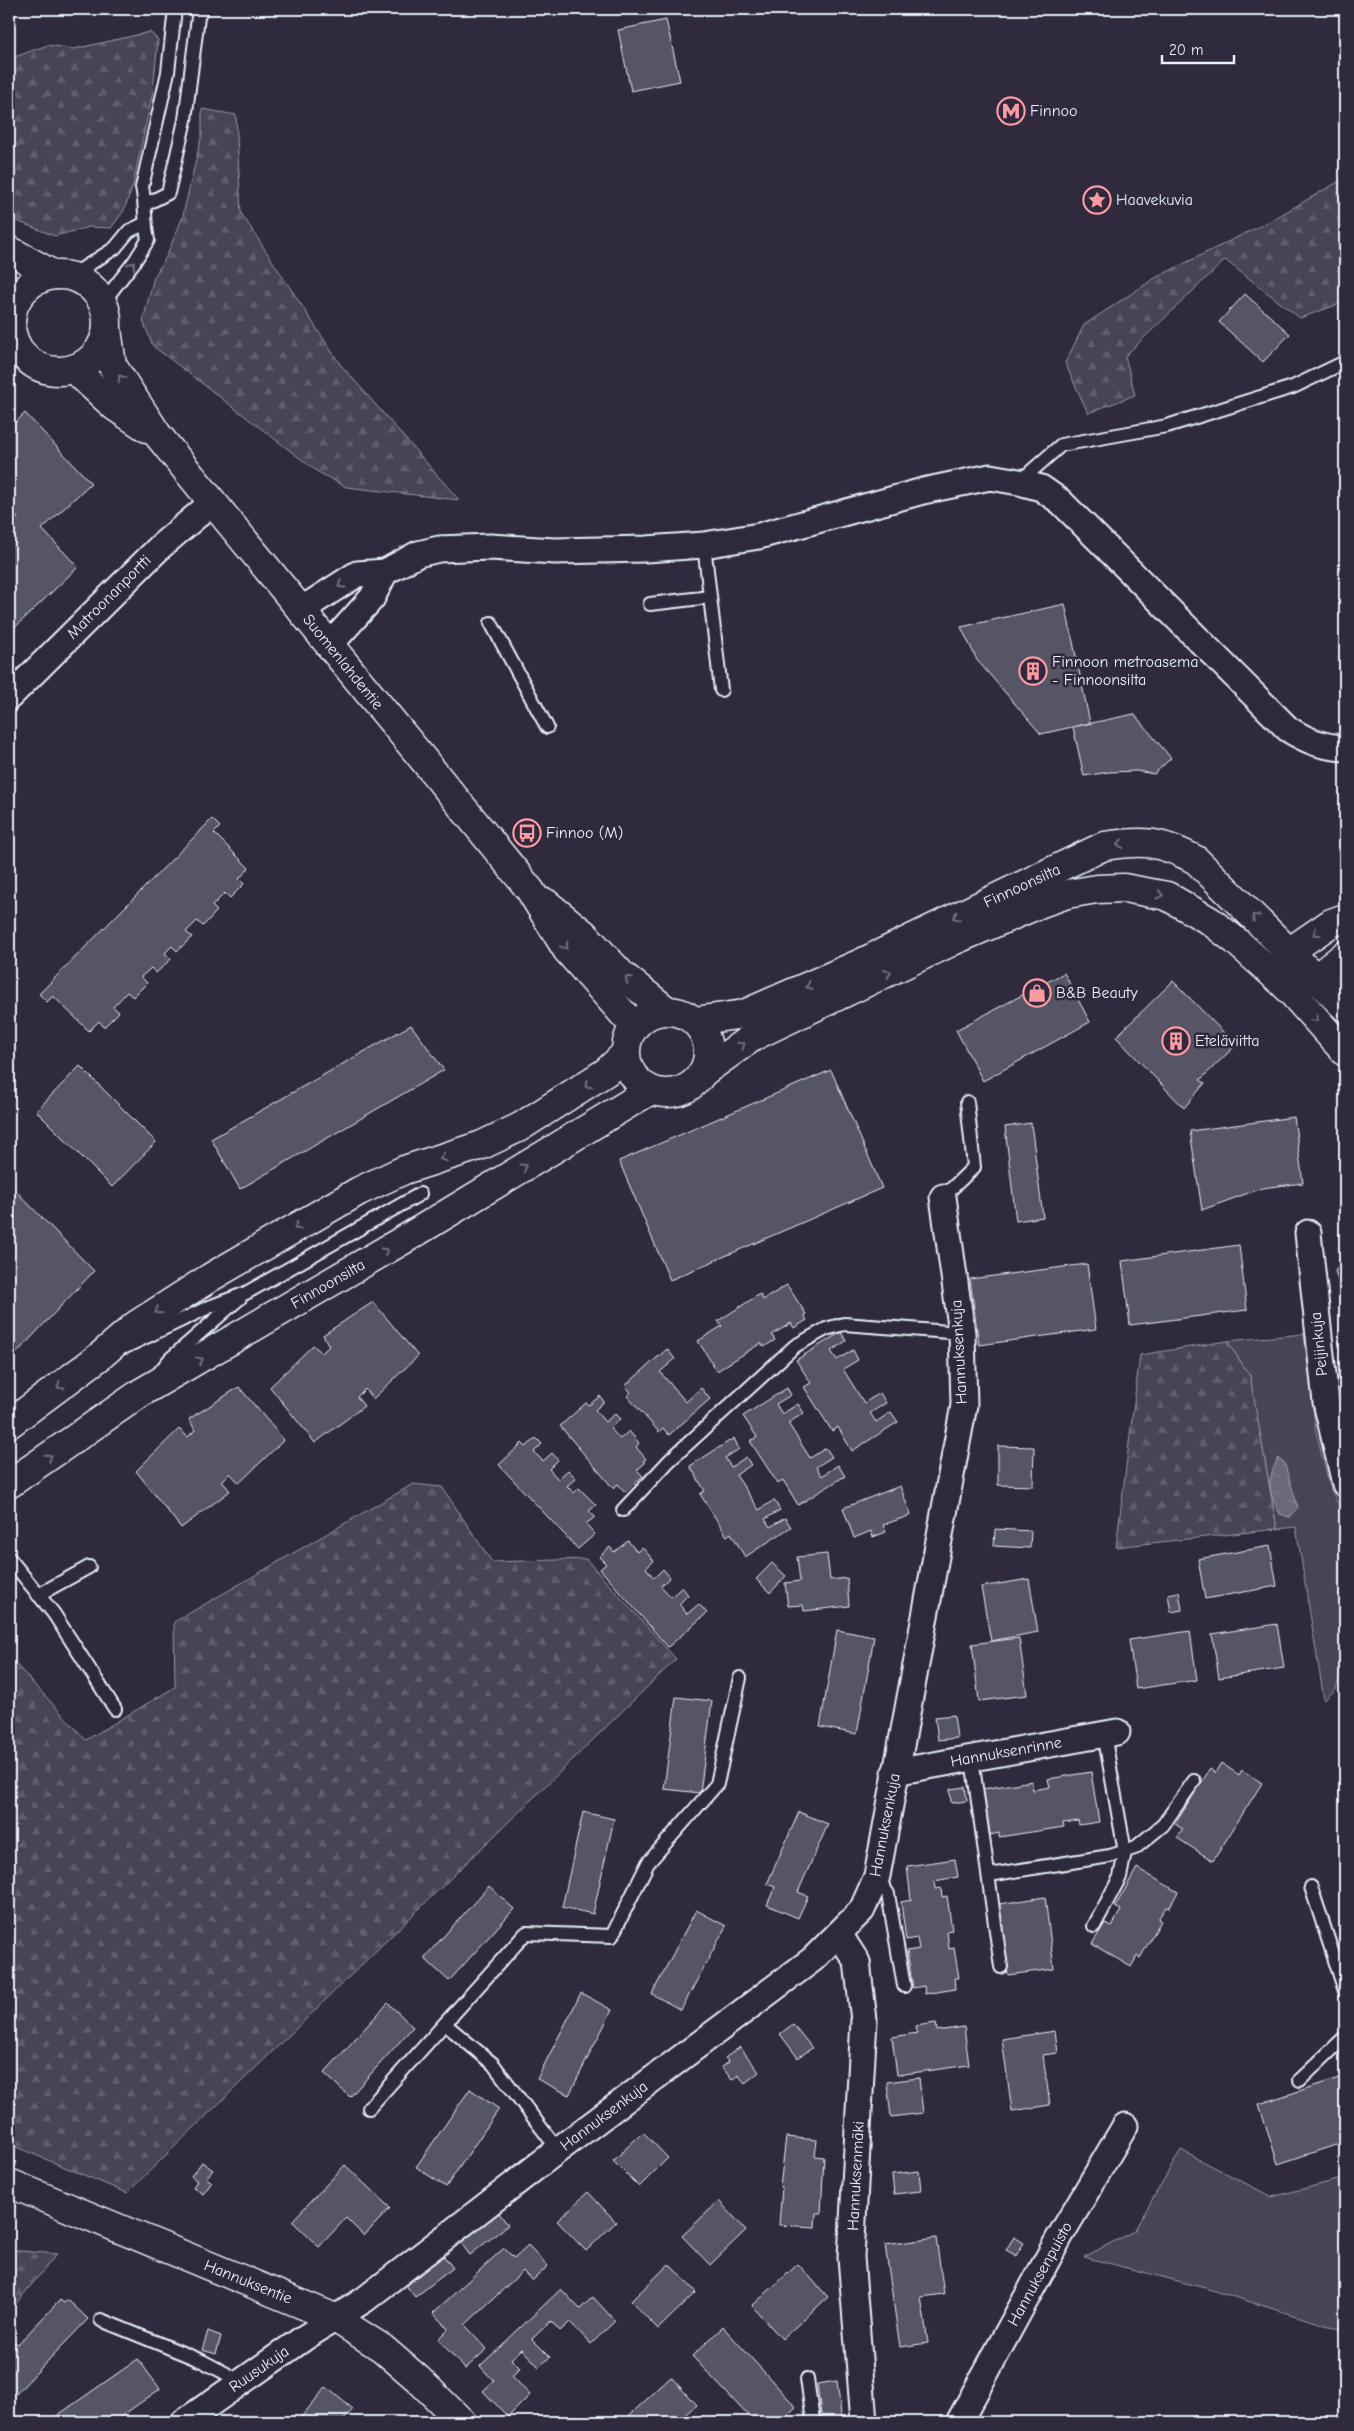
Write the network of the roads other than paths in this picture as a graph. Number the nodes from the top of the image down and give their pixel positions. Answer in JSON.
{"nodes":[{"id":1,"x":175,"y":9,"type":"edge"},
{"id":2,"x":202,"y":9,"type":"edge"},
{"id":3,"x":146,"y":204,"type":"junction"},
{"id":4,"x":144,"y":224,"type":"junction"},
{"id":5,"x":9,"y":250,"type":"edge"},
{"id":6,"x":63,"y":275,"type":"junction"},
{"id":7,"x":103,"y":302,"type":"junction"},
{"id":8,"x":11,"y":316,"type":"edge"},
{"id":9,"x":107,"y":329,"type":"junction"},
{"id":10,"x":1345,"y":362,"type":"edge"},
{"id":11,"x":74,"y":369,"type":"junction"},
{"id":12,"x":157,"y":434,"type":"junction"},
{"id":13,"x":1019,"y":482,"type":"junction"},
{"id":14,"x":213,"y":502,"type":"junction"},
{"id":15,"x":704,"y":545,"type":"junction"},
{"id":16,"x":385,"y":572,"type":"junction"},
{"id":17,"x":710,"y":597,"type":"junction"},
{"id":18,"x":650,"y":604,"type":"dead end"},
{"id":19,"x":301,"y":610,"type":"junction"},
{"id":20,"x":491,"y":623,"type":"dead end"},
{"id":21,"x":329,"y":646,"type":"junction"},
{"id":22,"x":722,"y":690,"type":"dead end"},
{"id":23,"x":9,"y":696,"type":"edge"},
{"id":24,"x":547,"y":727,"type":"dead end"},
{"id":25,"x":1345,"y":748,"type":"edge"},
{"id":26,"x":530,"y":890,"type":"junction"},
{"id":27,"x":1345,"y":918,"type":"edge"},
{"id":28,"x":1289,"y":952,"type":"junction"},
{"id":29,"x":1345,"y":955,"type":"edge"},
{"id":30,"x":1315,"y":979,"type":"junction"},
{"id":31,"x":1286,"y":986,"type":"junction"},
{"id":32,"x":1345,"y":1007,"type":"edge"},
{"id":33,"x":666,"y":1010,"type":"junction"},
{"id":34,"x":695,"y":1021,"type":"junction"},
{"id":35,"x":634,"y":1026,"type":"junction"},
{"id":36,"x":1345,"y":1052,"type":"edge"},
{"id":37,"x":625,"y":1054,"type":"junction"},
{"id":38,"x":702,"y":1073,"type":"junction"},
{"id":39,"x":651,"y":1090,"type":"junction"},
{"id":40,"x":967,"y":1102,"type":"dead end"},
{"id":41,"x":420,"y":1194,"type":"dead end"},
{"id":42,"x":943,"y":1197,"type":"joint"},
{"id":43,"x":1308,"y":1233,"type":"dead end"},
{"id":44,"x":246,"y":1293,"type":"junction"},
{"id":45,"x":962,"y":1333,"type":"junction"},
{"id":46,"x":99,"y":1357,"type":"junction"},
{"id":47,"x":142,"y":1392,"type":"junction"},
{"id":48,"x":9,"y":1424,"type":"edge"},
{"id":49,"x":9,"y":1484,"type":"edge"},
{"id":50,"x":1345,"y":1484,"type":"edge"},
{"id":51,"x":623,"y":1510,"type":"dead end"},
{"id":52,"x":9,"y":1558,"type":"edge"},
{"id":53,"x":90,"y":1567,"type":"dead end"},
{"id":54,"x":38,"y":1595,"type":"junction"},
{"id":55,"x":740,"y":1678,"type":"dead end"},
{"id":56,"x":115,"y":1709,"type":"dead end"},
{"id":57,"x":1110,"y":1733,"type":"joint"},
{"id":58,"x":972,"y":1759,"type":"junction"},
{"id":59,"x":896,"y":1772,"type":"junction"},
{"id":60,"x":1194,"y":1781,"type":"dead end"},
{"id":61,"x":1124,"y":1852,"type":"junction"},
{"id":62,"x":989,"y":1875,"type":"junction"},
{"id":63,"x":877,"y":1876,"type":"junction"},
{"id":64,"x":1311,"y":1887,"type":"dead end"},
{"id":65,"x":1094,"y":1926,"type":"dead end"},
{"id":66,"x":839,"y":1934,"type":"junction"},
{"id":67,"x":1000,"y":1967,"type":"dead end"},
{"id":68,"x":904,"y":1986,"type":"dead end"},
{"id":69,"x":1345,"y":1991,"type":"edge"},
{"id":70,"x":445,"y":2024,"type":"junction"},
{"id":71,"x":1345,"y":2037,"type":"edge"},
{"id":72,"x":1300,"y":2080,"type":"dead end"},
{"id":73,"x":369,"y":2108,"type":"dead end"},
{"id":74,"x":1125,"y":2126,"type":"dead end"},
{"id":75,"x":558,"y":2150,"type":"junction"},
{"id":76,"x":9,"y":2183,"type":"edge"},
{"id":77,"x":335,"y":2318,"type":"junction"},
{"id":78,"x":101,"y":2320,"type":"dead end"},
{"id":79,"x":807,"y":2379,"type":"dead end"},
{"id":80,"x":242,"y":2382,"type":"junction"},
{"id":81,"x":184,"y":2422,"type":"edge"},
{"id":82,"x":462,"y":2422,"type":"edge"},
{"id":83,"x":813,"y":2422,"type":"edge"},
{"id":84,"x":864,"y":2422,"type":"edge"},
{"id":85,"x":959,"y":2422,"type":"edge"}],
"edges":[{"from":1,"to":3,"type":"lane"},
{"from":2,"to":3,"type":"lane"},
{"from":3,"to":4,"type":"lane"},
{"from":4,"to":6,"type":"lane"},
{"from":7,"to":4,"type":"lane","one_way":true},
{"from":5,"to":6,"type":"main road"},
{"from":6,"to":7,"type":"main road"},
{"from":6,"to":8,"type":"main road"},
{"from":7,"to":9,"type":"main road"},
{"from":8,"to":11,"type":"main road"},
{"from":9,"to":11,"type":"main road"},
{"from":12,"to":9,"type":"main road","name":"Suomenlahdentie","one_way":true},
{"from":10,"to":13,"type":"lane"},
{"from":11,"to":12,"type":"main road","name":"Suomenlahdentie"},
{"from":12,"to":14,"type":"main road","name":"Suomenlahdentie"},
{"from":13,"to":15,"type":"street"},
{"from":13,"to":25,"type":"street"},
{"from":14,"to":19,"type":"main road","name":"Suomenlahdentie"},
{"from":14,"to":23,"type":"street","name":"Matroonanportti"},
{"from":15,"to":16,"type":"street"},
{"from":15,"to":17,"type":"lane"},
{"from":16,"to":19,"type":"street","one_way":true},
{"from":16,"to":21,"type":"street"},
{"from":17,"to":18,"type":"lane"},
{"from":17,"to":22,"type":"lane"},
{"from":19,"to":21,"type":"main road","name":"Suomenlahdentie"},
{"from":20,"to":24,"type":"lane"},
{"from":21,"to":26,"type":"main road","name":"Suomenlahdentie"},
{"from":33,"to":26,"type":"main road","name":"Suomenlahdentie","one_way":true},
{"from":26,"to":35,"type":"main road","name":"Suomenlahdentie","one_way":true},
{"from":27,"to":28,"type":"main road","one_way":true},
{"from":28,"to":30,"type":"main road","name":"Finnoonsilta"},
{"from":28,"to":31,"type":"main road"},
{"from":28,"to":34,"type":"main road","name":"Finnoonsilta","one_way":true},
{"from":29,"to":30,"type":"main road"},
{"from":30,"to":31,"type":"main road"},
{"from":30,"to":32,"type":"main road","name":"Finnoonsilta"},
{"from":31,"to":36,"type":"main road","name":"Finnoonsilta","one_way":true},
{"from":38,"to":31,"type":"main road","name":"Finnoonsilta","one_way":true},
{"from":33,"to":34,"type":"main road"},
{"from":33,"to":35,"type":"main road"},
{"from":34,"to":38,"type":"main road"},
{"from":35,"to":37,"type":"main road"},
{"from":37,"to":39,"type":"main road"},
{"from":37,"to":46,"type":"main road","one_way":true},
{"from":38,"to":39,"type":"main road"},
{"from":47,"to":39,"type":"main road","name":"Finnoonsilta","one_way":true},
{"from":40,"to":42,"type":"lane"},
{"from":41,"to":44,"type":"lane"},
{"from":42,"to":45,"type":"street","name":"Hannuksenkuja"},
{"from":43,"to":50,"type":"street","name":"Peijinkuja"},
{"from":44,"to":46,"type":"lane"},
{"from":44,"to":47,"type":"lane"},
{"from":45,"to":51,"type":"lane"},
{"from":45,"to":59,"type":"street","name":"Hannuksenkuja"},
{"from":46,"to":48,"type":"main road","one_way":true},
{"from":49,"to":47,"type":"main road","name":"Finnoonsilta","one_way":true},
{"from":52,"to":54,"type":"lane"},
{"from":53,"to":54,"type":"lane"},
{"from":54,"to":56,"type":"lane"},
{"from":55,"to":70,"type":"lane"},
{"from":57,"to":58,"type":"street","name":"Hannuksenrinne"},
{"from":57,"to":61,"type":"lane"},
{"from":58,"to":59,"type":"street","name":"Hannuksenrinne"},
{"from":58,"to":62,"type":"lane"},
{"from":59,"to":63,"type":"street","name":"Hannuksenkuja"},
{"from":60,"to":61,"type":"lane"},
{"from":61,"to":62,"type":"lane"},
{"from":61,"to":65,"type":"lane"},
{"from":62,"to":67,"type":"lane"},
{"from":63,"to":66,"type":"street","name":"Hannuksenkuja"},
{"from":63,"to":68,"type":"lane"},
{"from":64,"to":69,"type":"lane"},
{"from":66,"to":75,"type":"street","name":"Hannuksenkuja"},
{"from":66,"to":84,"type":"street","name":"Hannuksenmäki"},
{"from":70,"to":73,"type":"lane"},
{"from":70,"to":75,"type":"lane"},
{"from":71,"to":72,"type":"lane"},
{"from":74,"to":85,"type":"street","name":"Hannuksenpuisto"},
{"from":75,"to":77,"type":"street","name":"Hannuksenkuja"},
{"from":76,"to":77,"type":"main road","name":"Hannuksentie"},
{"from":77,"to":80,"type":"street","name":"Ruusukuja"},
{"from":77,"to":82,"type":"main road","name":"Hannuksentie"},
{"from":78,"to":80,"type":"lane"},
{"from":79,"to":83,"type":"lane"},
{"from":80,"to":81,"type":"street","name":"Ruusukuja"}]}
